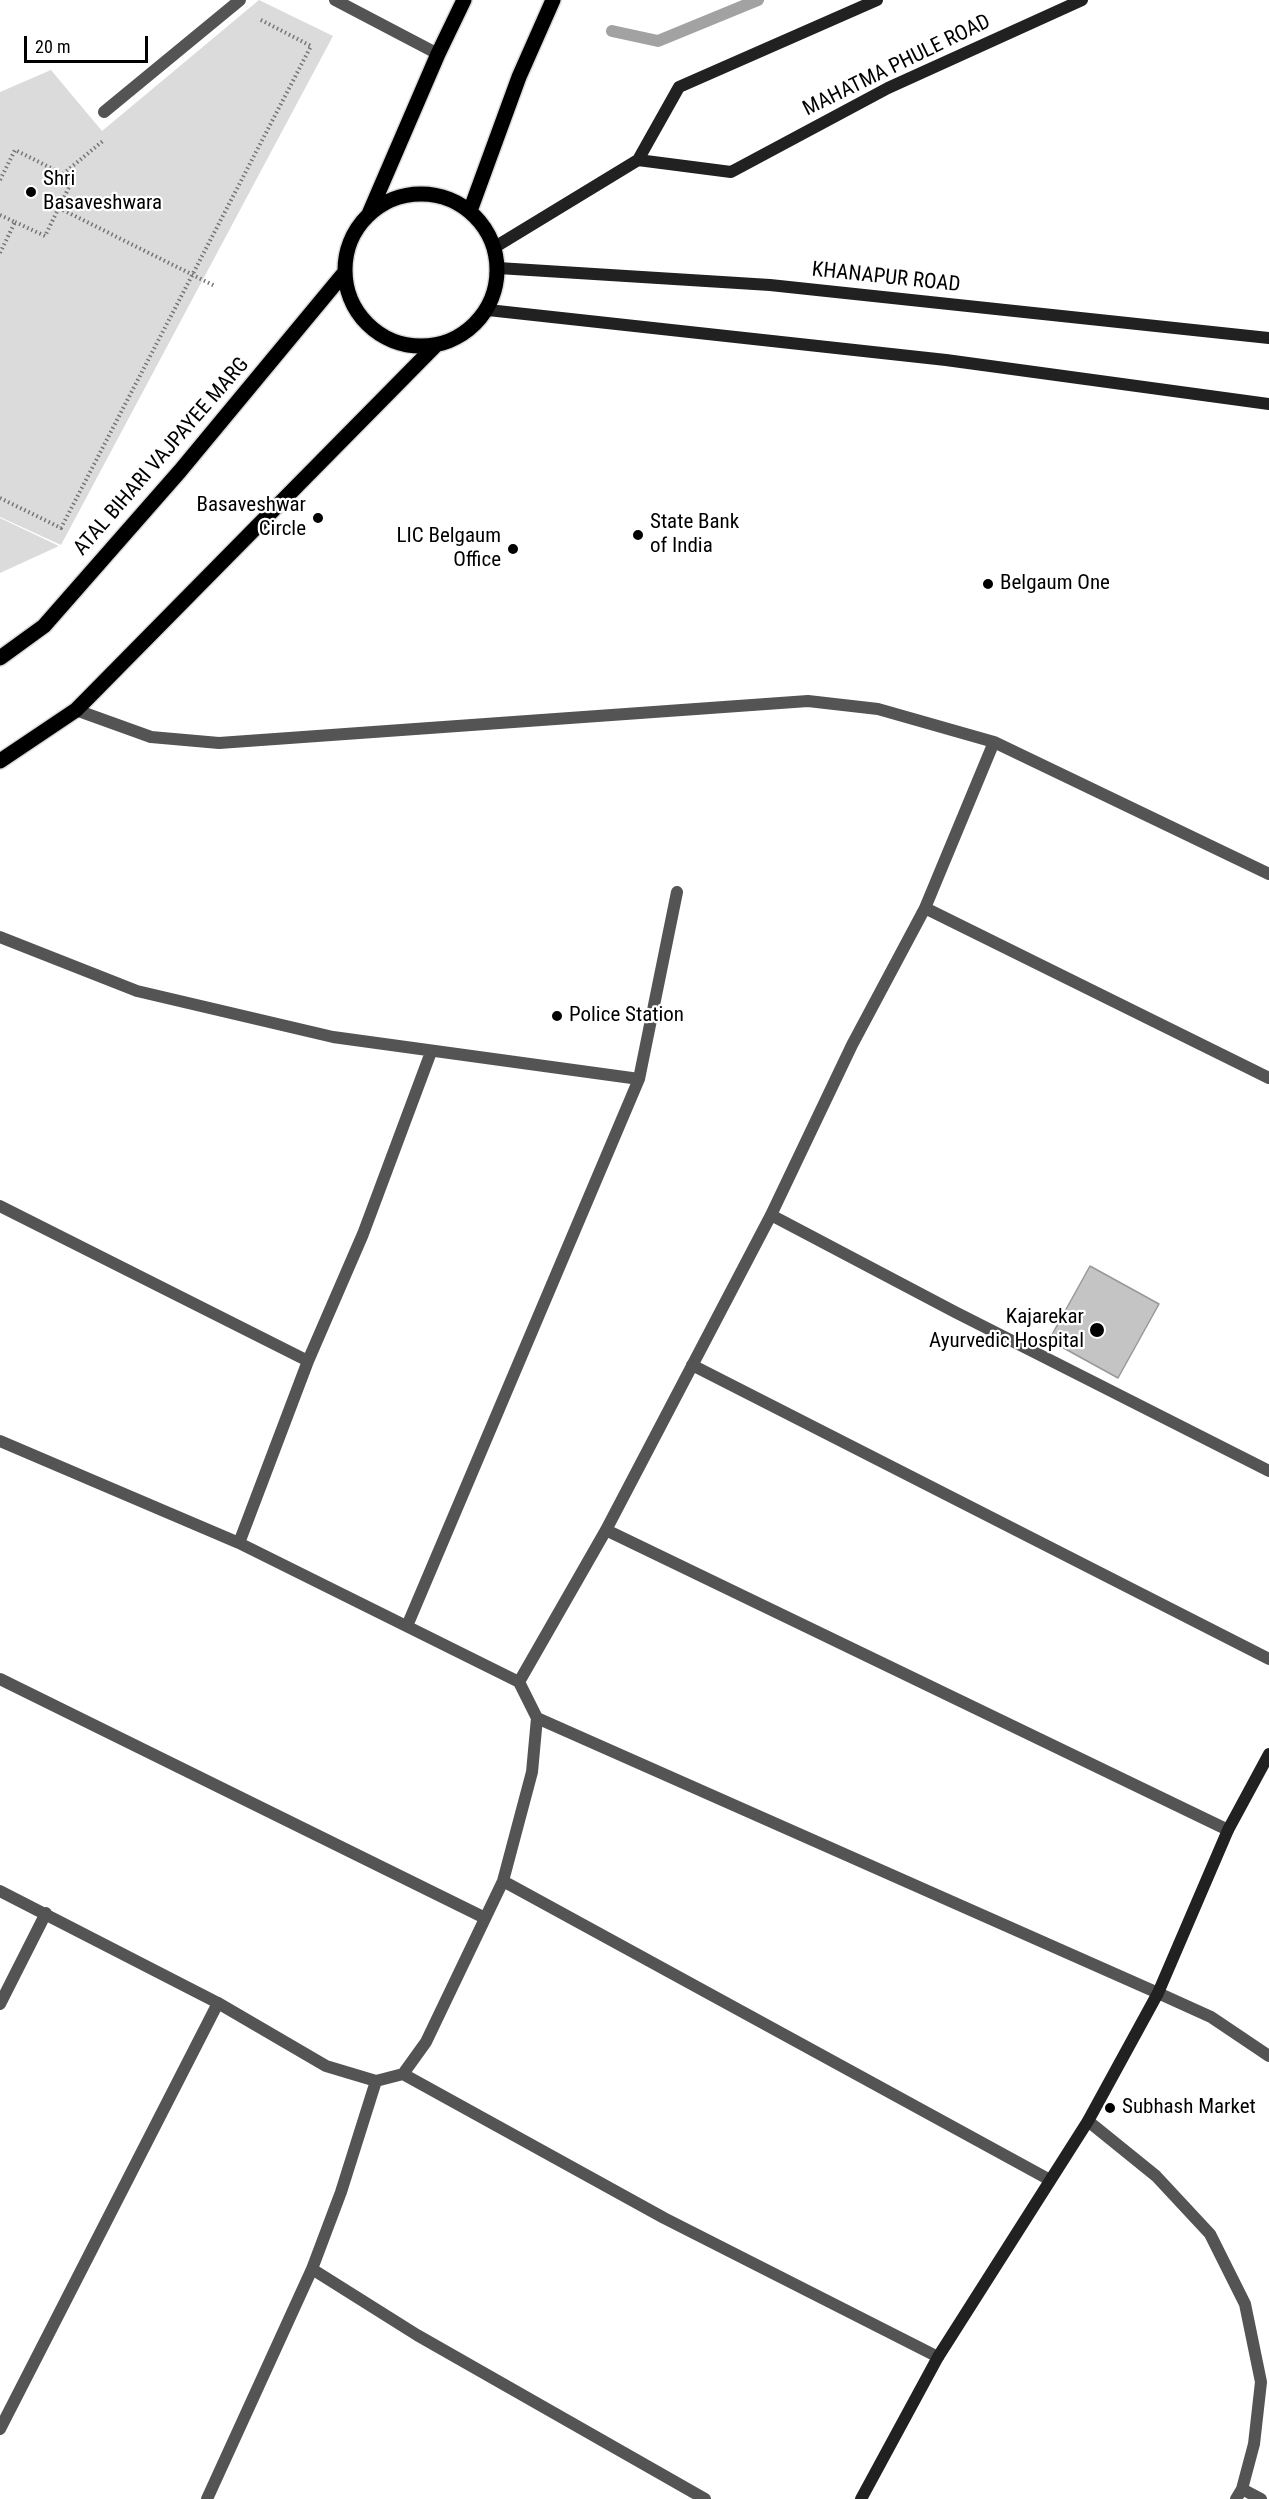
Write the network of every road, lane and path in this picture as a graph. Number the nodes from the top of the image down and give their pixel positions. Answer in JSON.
{"nodes":[{"id":1,"x":240,"y":0,"type":"edge"},
{"id":2,"x":335,"y":0,"type":"edge"},
{"id":3,"x":464,"y":0,"type":"edge"},
{"id":4,"x":553,"y":0,"type":"edge"},
{"id":5,"x":877,"y":0,"type":"edge"},
{"id":6,"x":1082,"y":0,"type":"edge"},
{"id":7,"x":254,"y":17,"type":"dead end"},
{"id":8,"x":438,"y":54,"type":"junction"},
{"id":9,"x":105,"y":112,"type":"dead end"},
{"id":10,"x":109,"y":137,"type":"dead end"},
{"id":11,"x":638,"y":160,"type":"junction"},
{"id":12,"x":63,"y":174,"type":"junction"},
{"id":13,"x":0,"y":180,"type":"edge"},
{"id":14,"x":59,"y":208,"type":"junction"},
{"id":15,"x":470,"y":211,"type":"junction"},
{"id":16,"x":369,"y":214,"type":"junction"},
{"id":17,"x":0,"y":215,"type":"edge"},
{"id":18,"x":15,"y":222,"type":"junction"},
{"id":19,"x":495,"y":247,"type":"junction"},
{"id":20,"x":0,"y":253,"type":"edge"},
{"id":21,"x":498,"y":268,"type":"junction"},
{"id":22,"x":345,"y":272,"type":"junction"},
{"id":23,"x":193,"y":274,"type":"junction"},
{"id":24,"x":215,"y":286,"type":"dead end"},
{"id":25,"x":488,"y":310,"type":"junction"},
{"id":26,"x":1269,"y":338,"type":"edge"},
{"id":27,"x":435,"y":346,"type":"junction"},
{"id":28,"x":1269,"y":404,"type":"edge"},
{"id":29,"x":0,"y":498,"type":"edge"},
{"id":30,"x":0,"y":658,"type":"edge"},
{"id":31,"x":76,"y":710,"type":"junction"},
{"id":32,"x":994,"y":741,"type":"junction"},
{"id":33,"x":0,"y":761,"type":"edge"},
{"id":34,"x":1269,"y":874,"type":"edge"},
{"id":35,"x":677,"y":892,"type":"dead end"},
{"id":36,"x":925,"y":908,"type":"junction"},
{"id":37,"x":0,"y":937,"type":"edge"},
{"id":38,"x":431,"y":1052,"type":"junction"},
{"id":39,"x":1269,"y":1078,"type":"edge"},
{"id":40,"x":639,"y":1079,"type":"junction"},
{"id":41,"x":0,"y":1206,"type":"edge"},
{"id":42,"x":771,"y":1215,"type":"junction"},
{"id":43,"x":308,"y":1360,"type":"junction"},
{"id":44,"x":692,"y":1365,"type":"junction"},
{"id":45,"x":0,"y":1441,"type":"edge"},
{"id":46,"x":1269,"y":1471,"type":"edge"},
{"id":47,"x":606,"y":1530,"type":"junction"},
{"id":48,"x":239,"y":1543,"type":"junction"},
{"id":49,"x":407,"y":1626,"type":"junction"},
{"id":50,"x":1269,"y":1659,"type":"edge"},
{"id":51,"x":0,"y":1678,"type":"edge"},
{"id":52,"x":519,"y":1682,"type":"junction"},
{"id":53,"x":537,"y":1719,"type":"junction"},
{"id":54,"x":1269,"y":1754,"type":"edge"},
{"id":55,"x":1228,"y":1830,"type":"junction"},
{"id":56,"x":503,"y":1881,"type":"junction"},
{"id":57,"x":0,"y":1891,"type":"edge"},
{"id":58,"x":46,"y":1913,"type":"junction"},
{"id":59,"x":485,"y":1918,"type":"junction"},
{"id":60,"x":1158,"y":1993,"type":"junction"},
{"id":61,"x":0,"y":2004,"type":"edge"},
{"id":62,"x":218,"y":2004,"type":"junction"},
{"id":63,"x":1269,"y":2056,"type":"edge"},
{"id":64,"x":403,"y":2074,"type":"junction"},
{"id":65,"x":376,"y":2081,"type":"junction"},
{"id":66,"x":1088,"y":2121,"type":"junction"},
{"id":67,"x":1050,"y":2180,"type":"junction"},
{"id":68,"x":312,"y":2269,"type":"junction"},
{"id":69,"x":938,"y":2357,"type":"junction"},
{"id":70,"x":0,"y":2429,"type":"edge"},
{"id":71,"x":1239,"y":2494,"type":"edge"},
{"id":72,"x":212,"y":2497,"type":"edge"},
{"id":73,"x":705,"y":2499,"type":"edge"},
{"id":74,"x":861,"y":2499,"type":"edge"},
{"id":75,"x":1261,"y":2499,"type":"edge"}],
"edges":[{"from":1,"to":9,"type":"street"},
{"from":2,"to":8,"type":"street"},
{"from":3,"to":8,"type":"main road"},
{"from":4,"to":15,"type":"main road"},
{"from":5,"to":11,"type":"main road"},
{"from":6,"to":11,"type":"main road","name":"MAHATMA PHULE ROAD"},
{"from":7,"to":23,"type":"path"},
{"from":8,"to":16,"type":"main road"},
{"from":10,"to":12,"type":"path"},
{"from":11,"to":19,"type":"main road"},
{"from":12,"to":13,"type":"path"},
{"from":12,"to":14,"type":"path"},
{"from":14,"to":18,"type":"path"},
{"from":14,"to":23,"type":"path"},
{"from":15,"to":16,"type":"main road"},
{"from":15,"to":19,"type":"main road"},
{"from":16,"to":22,"type":"main road"},
{"from":17,"to":18,"type":"path"},
{"from":18,"to":20,"type":"path"},
{"from":19,"to":21,"type":"main road"},
{"from":21,"to":25,"type":"main road"},
{"from":21,"to":26,"type":"main road","name":"KHANAPUR ROAD"},
{"from":22,"to":27,"type":"main road"},
{"from":22,"to":30,"type":"main road","name":"ATAL BIHARI VAJPAYEE MARG"},
{"from":23,"to":24,"type":"path"},
{"from":23,"to":29,"type":"path"},
{"from":25,"to":27,"type":"main road"},
{"from":25,"to":28,"type":"main road"},
{"from":27,"to":31,"type":"main road"},
{"from":31,"to":32,"type":"street"},
{"from":31,"to":33,"type":"main road"},
{"from":32,"to":34,"type":"street"},
{"from":32,"to":36,"type":"street"},
{"from":35,"to":40,"type":"street"},
{"from":36,"to":39,"type":"street"},
{"from":36,"to":42,"type":"street"},
{"from":37,"to":38,"type":"street"},
{"from":38,"to":40,"type":"street"},
{"from":38,"to":43,"type":"street"},
{"from":40,"to":49,"type":"street"},
{"from":41,"to":43,"type":"street"},
{"from":42,"to":44,"type":"street"},
{"from":42,"to":46,"type":"street"},
{"from":43,"to":48,"type":"street"},
{"from":44,"to":47,"type":"street"},
{"from":44,"to":50,"type":"street"},
{"from":45,"to":48,"type":"street"},
{"from":47,"to":52,"type":"street"},
{"from":47,"to":55,"type":"street"},
{"from":48,"to":49,"type":"street"},
{"from":49,"to":52,"type":"street"},
{"from":51,"to":59,"type":"street"},
{"from":52,"to":53,"type":"street"},
{"from":53,"to":56,"type":"street"},
{"from":53,"to":60,"type":"street"},
{"from":54,"to":55,"type":"main road"},
{"from":55,"to":60,"type":"main road"},
{"from":56,"to":59,"type":"street"},
{"from":56,"to":67,"type":"street"},
{"from":57,"to":58,"type":"street"},
{"from":58,"to":61,"type":"street"},
{"from":58,"to":62,"type":"street"},
{"from":59,"to":64,"type":"street"},
{"from":60,"to":63,"type":"street"},
{"from":60,"to":66,"type":"main road"},
{"from":62,"to":65,"type":"street"},
{"from":62,"to":70,"type":"street"},
{"from":64,"to":65,"type":"street"},
{"from":64,"to":69,"type":"street"},
{"from":65,"to":68,"type":"street"},
{"from":66,"to":67,"type":"main road"},
{"from":66,"to":71,"type":"street"},
{"from":67,"to":69,"type":"main road"},
{"from":68,"to":72,"type":"street"},
{"from":68,"to":73,"type":"street"},
{"from":69,"to":74,"type":"main road"},
{"from":71,"to":75,"type":"street"}]}
